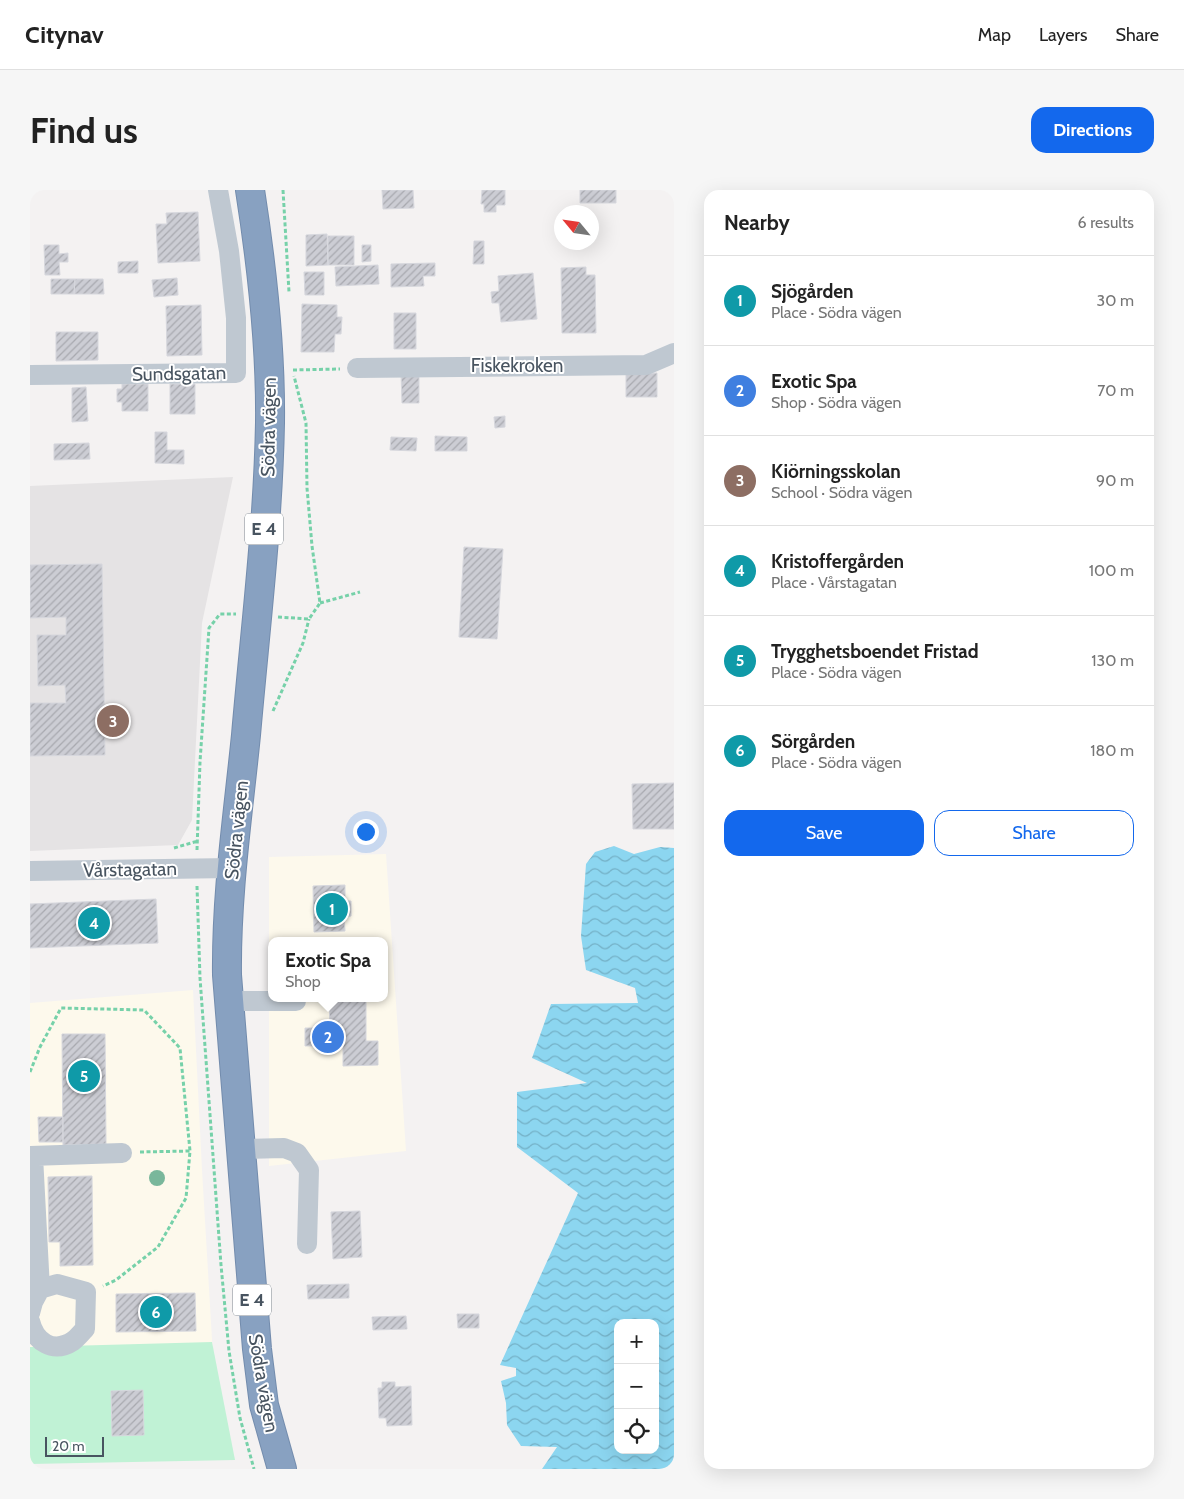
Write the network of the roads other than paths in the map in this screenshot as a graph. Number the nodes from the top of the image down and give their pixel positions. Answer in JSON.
{"nodes":[{"id":1,"x":218,"y":190,"type":"edge"},
{"id":2,"x":250,"y":190,"type":"edge"},
{"id":3,"x":674,"y":353,"type":"edge"},
{"id":4,"x":357,"y":368,"type":"road end"},
{"id":5,"x":30,"y":375,"type":"edge"},
{"id":6,"x":231,"y":868,"type":"junction"},
{"id":7,"x":30,"y":871,"type":"edge"},
{"id":8,"x":228,"y":1001,"type":"junction"},
{"id":9,"x":268,"y":1001,"type":"edge"},
{"id":10,"x":240,"y":1149,"type":"junction"},
{"id":11,"x":122,"y":1153,"type":"road end"},
{"id":12,"x":31,"y":1156,"type":"edge"},
{"id":13,"x":308,"y":1244,"type":"dead end"},
{"id":14,"x":40,"y":1290,"type":"junction"},
{"id":15,"x":30,"y":1313,"type":"edge"},
{"id":16,"x":30,"y":1321,"type":"edge"},
{"id":17,"x":282,"y":1469,"type":"edge"}],
"edges":[{"from":1,"to":5,"type":"street","name":"Sundsgatan"},
{"from":2,"to":6,"type":"highway","name":"Södra vägen","number":"E 4"},
{"from":3,"to":4,"type":"street","name":"Fiskekroken"},
{"from":6,"to":7,"type":"street","name":"Vårstagatan"},
{"from":6,"to":8,"type":"highway","name":"Södra vägen","number":"E 4"},
{"from":8,"to":9,"type":"street"},
{"from":8,"to":10,"type":"highway","name":"Södra vägen","number":"E 4"},
{"from":10,"to":13,"type":"street"},
{"from":10,"to":17,"type":"highway","name":"Södra vägen","number":"E 4"},
{"from":11,"to":12,"type":"street"},
{"from":12,"to":14,"type":"street"},
{"from":14,"to":15,"type":"street"},
{"from":14,"to":16,"type":"street"}]}
